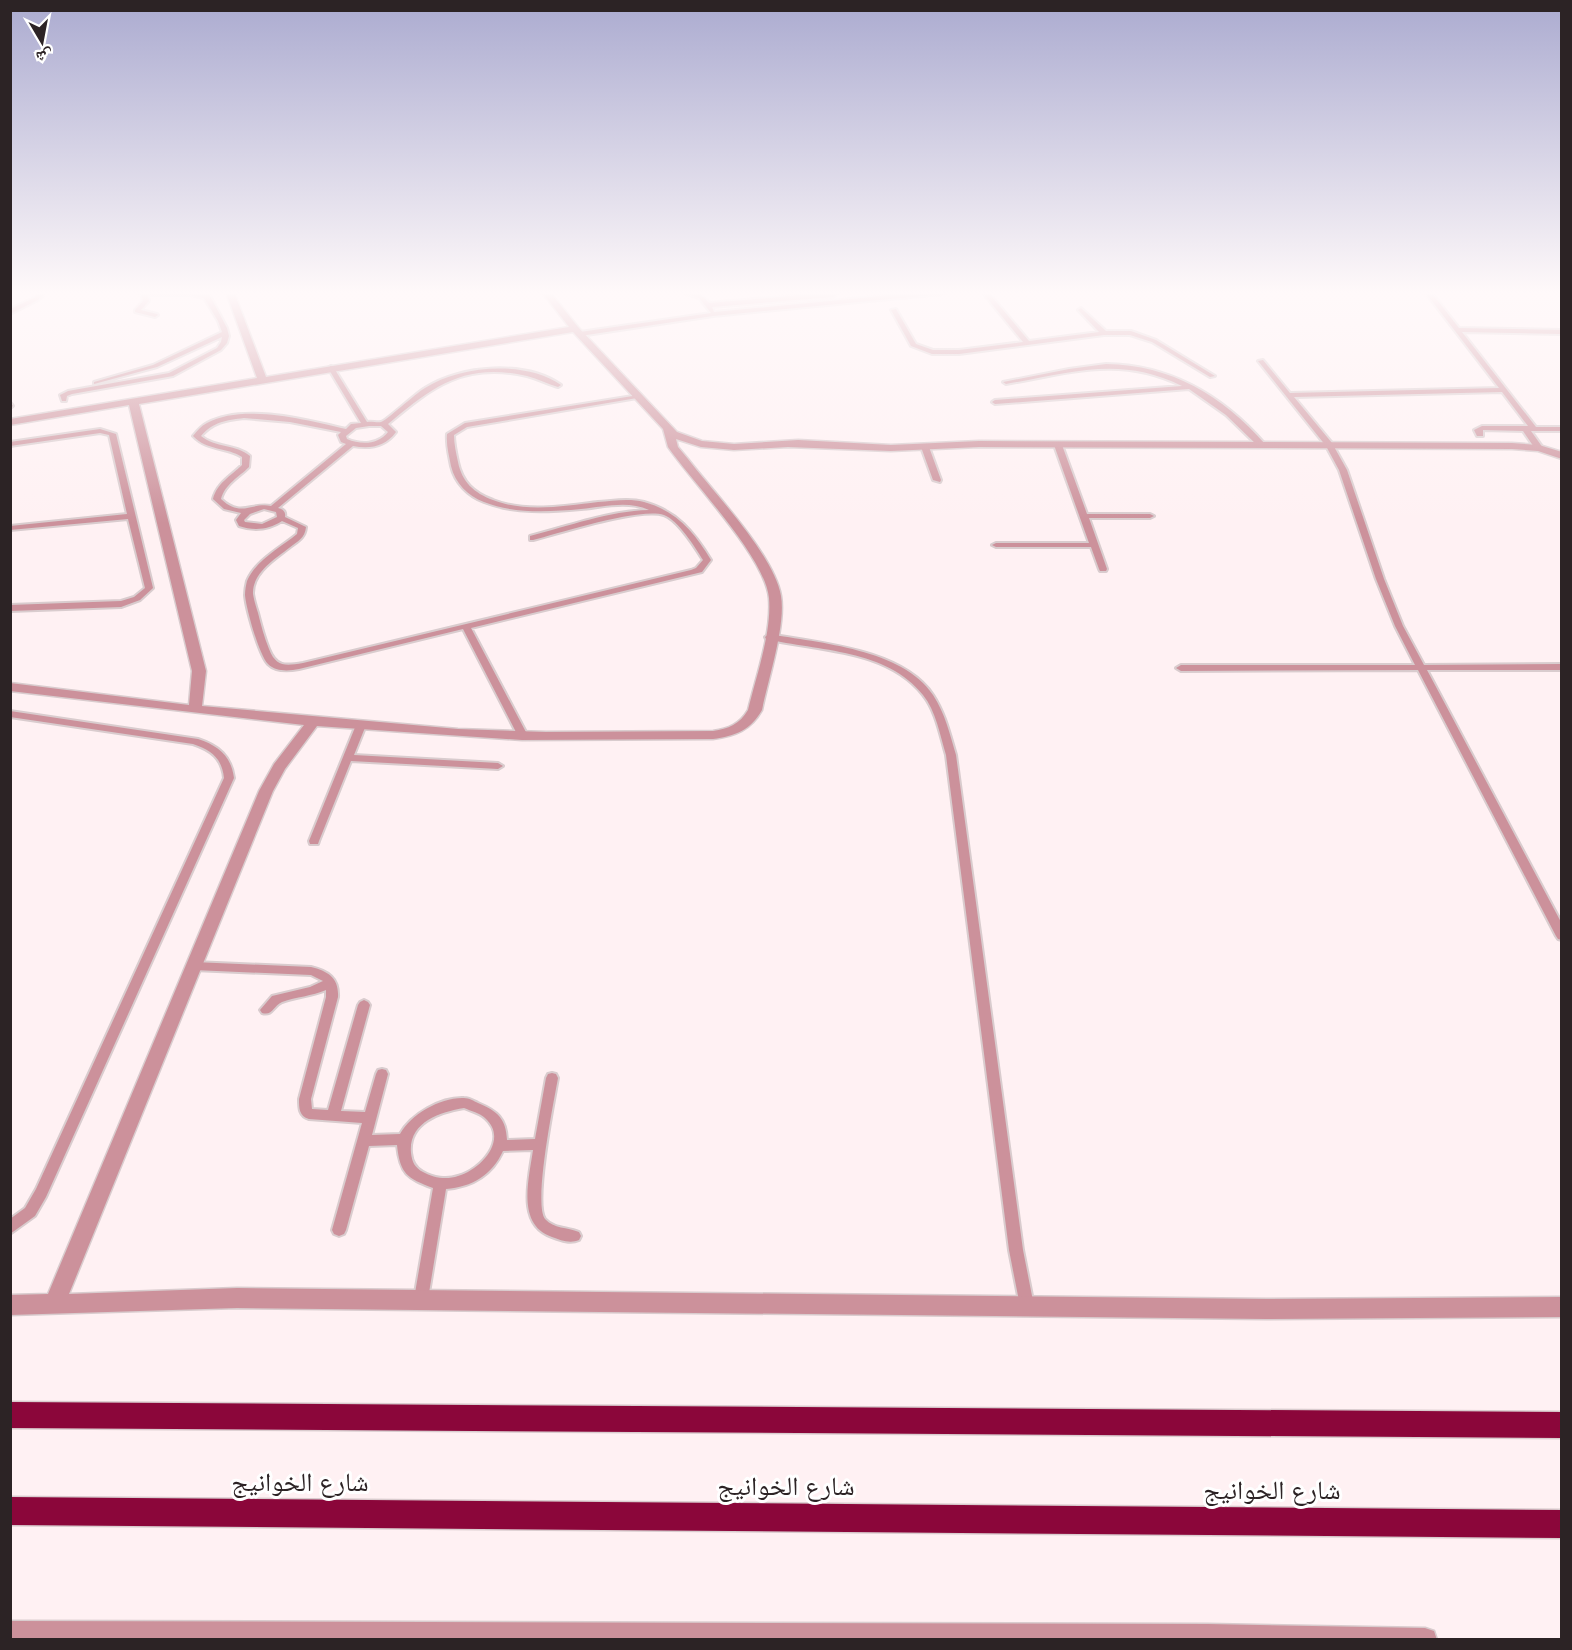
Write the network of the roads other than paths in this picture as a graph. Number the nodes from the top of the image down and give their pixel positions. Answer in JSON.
{"nodes":[{"id":1,"x":144,"y":369,"type":"edge"},
{"id":2,"x":182,"y":369,"type":"edge"},
{"id":3,"x":258,"y":369,"type":"edge"},
{"id":4,"x":325,"y":369,"type":"edge"},
{"id":5,"x":332,"y":369,"type":"edge"},
{"id":6,"x":613,"y":369,"type":"edge"},
{"id":7,"x":1087,"y":369,"type":"edge"},
{"id":8,"x":1144,"y":369,"type":"edge"},
{"id":9,"x":1200,"y":369,"type":"edge"},
{"id":10,"x":1268,"y":369,"type":"edge"},
{"id":11,"x":1489,"y":369,"type":"edge"},
{"id":12,"x":1212,"y":376,"type":"dead end"},
{"id":13,"x":262,"y":379,"type":"junction"},
{"id":14,"x":1006,"y":382,"type":"dead end"},
{"id":15,"x":558,"y":385,"type":"dead end"},
{"id":16,"x":1193,"y":387,"type":"junction"},
{"id":17,"x":1505,"y":390,"type":"junction"},
{"id":18,"x":75,"y":392,"type":"junction"},
{"id":19,"x":1288,"y":394,"type":"junction"},
{"id":20,"x":638,"y":396,"type":"junction"},
{"id":21,"x":64,"y":400,"type":"dead end"},
{"id":22,"x":133,"y":401,"type":"junction"},
{"id":23,"x":995,"y":402,"type":"dead end"},
{"id":24,"x":10,"y":422,"type":"edge"},
{"id":25,"x":365,"y":424,"type":"junction"},
{"id":26,"x":383,"y":424,"type":"junction"},
{"id":27,"x":1529,"y":428,"type":"junction"},
{"id":28,"x":668,"y":429,"type":"junction"},
{"id":29,"x":1562,"y":429,"type":"edge"},
{"id":30,"x":346,"y":430,"type":"junction"},
{"id":31,"x":1480,"y":434,"type":"dead end"},
{"id":32,"x":10,"y":444,"type":"edge"},
{"id":33,"x":350,"y":444,"type":"junction"},
{"id":34,"x":789,"y":444,"type":"junction"},
{"id":35,"x":979,"y":444,"type":"junction"},
{"id":36,"x":1261,"y":444,"type":"junction"},
{"id":37,"x":708,"y":445,"type":"junction"},
{"id":38,"x":1058,"y":445,"type":"junction"},
{"id":39,"x":1329,"y":445,"type":"junction"},
{"id":40,"x":1562,"y":446,"type":"edge"},
{"id":41,"x":926,"y":447,"type":"junction"},
{"id":42,"x":1539,"y":448,"type":"junction"},
{"id":43,"x":1562,"y":456,"type":"edge"},
{"id":44,"x":687,"y":464,"type":"junction"},
{"id":45,"x":937,"y":480,"type":"dead end"},
{"id":46,"x":273,"y":508,"type":"junction"},
{"id":47,"x":658,"y":511,"type":"junction"},
{"id":48,"x":246,"y":512,"type":"junction"},
{"id":49,"x":132,"y":516,"type":"junction"},
{"id":50,"x":1084,"y":516,"type":"junction"},
{"id":51,"x":1149,"y":516,"type":"dead end"},
{"id":52,"x":281,"y":518,"type":"junction"},
{"id":53,"x":10,"y":528,"type":"edge"},
{"id":54,"x":533,"y":538,"type":"dead end"},
{"id":55,"x":996,"y":545,"type":"dead end"},
{"id":56,"x":1095,"y":545,"type":"junction"},
{"id":57,"x":1103,"y":569,"type":"dead end"},
{"id":58,"x":10,"y":608,"type":"edge"},
{"id":59,"x":465,"y":625,"type":"junction"},
{"id":60,"x":769,"y":636,"type":"junction"},
{"id":61,"x":1419,"y":667,"type":"junction"},
{"id":62,"x":1562,"y":667,"type":"edge"},
{"id":63,"x":1181,"y":668,"type":"dead end"},
{"id":64,"x":10,"y":687,"type":"edge"},
{"id":65,"x":194,"y":710,"type":"junction"},
{"id":66,"x":10,"y":714,"type":"edge"},
{"id":67,"x":314,"y":721,"type":"junction"},
{"id":68,"x":361,"y":725,"type":"junction"},
{"id":69,"x":523,"y":736,"type":"junction"},
{"id":70,"x":348,"y":758,"type":"junction"},
{"id":71,"x":498,"y":766,"type":"dead end"},
{"id":72,"x":314,"y":841,"type":"dead end"},
{"id":73,"x":1562,"y":936,"type":"edge"},
{"id":74,"x":194,"y":966,"type":"junction"},
{"id":75,"x":331,"y":983,"type":"junction"},
{"id":76,"x":364,"y":1005,"type":"dead end"},
{"id":77,"x":266,"y":1010,"type":"dead end"},
{"id":78,"x":382,"y":1074,"type":"dead end"},
{"id":79,"x":552,"y":1078,"type":"dead end"},
{"id":80,"x":333,"y":1116,"type":"junction"},
{"id":81,"x":370,"y":1118,"type":"junction"},
{"id":82,"x":405,"y":1139,"type":"junction"},
{"id":83,"x":364,"y":1141,"type":"junction"},
{"id":84,"x":542,"y":1144,"type":"junction"},
{"id":85,"x":501,"y":1146,"type":"junction"},
{"id":86,"x":440,"y":1184,"type":"junction"},
{"id":87,"x":10,"y":1228,"type":"edge"},
{"id":88,"x":339,"y":1230,"type":"dead end"},
{"id":89,"x":574,"y":1236,"type":"dead end"},
{"id":90,"x":421,"y":1299,"type":"junction"},
{"id":91,"x":55,"y":1302,"type":"junction"},
{"id":92,"x":10,"y":1305,"type":"edge"},
{"id":93,"x":1027,"y":1306,"type":"junction"},
{"id":94,"x":1562,"y":1307,"type":"edge"},
{"id":95,"x":10,"y":1415,"type":"edge"},
{"id":96,"x":1562,"y":1425,"type":"edge"},
{"id":97,"x":10,"y":1511,"type":"edge"},
{"id":98,"x":1562,"y":1524,"type":"edge"},
{"id":99,"x":10,"y":1633,"type":"edge"},
{"id":100,"x":59,"y":1636,"type":"edge"},
{"id":101,"x":313,"y":1636,"type":"edge"},
{"id":102,"x":1209,"y":1638,"type":"edge"},
{"id":103,"x":1425,"y":1640,"type":"edge"}],
"edges":[{"from":1,"to":18,"type":"lane"},
{"from":2,"to":18,"type":"lane"},
{"from":3,"to":13,"type":"street"},
{"from":4,"to":13,"type":"street"},
{"from":5,"to":25,"type":"lane"},
{"from":6,"to":20,"type":"street"},
{"from":7,"to":14,"type":"lane"},
{"from":8,"to":16,"type":"lane"},
{"from":9,"to":12,"type":"lane"},
{"from":10,"to":19,"type":"lane"},
{"from":11,"to":17,"type":"lane"},
{"from":13,"to":22,"type":"street"},
{"from":15,"to":26,"type":"lane"},
{"from":16,"to":23,"type":"lane"},
{"from":16,"to":36,"type":"lane"},
{"from":17,"to":19,"type":"lane"},
{"from":17,"to":27,"type":"lane"},
{"from":18,"to":21,"type":"lane"},
{"from":19,"to":39,"type":"lane"},
{"from":20,"to":28,"type":"street"},
{"from":20,"to":47,"type":"lane"},
{"from":22,"to":24,"type":"street"},
{"from":22,"to":65,"type":"street"},
{"from":25,"to":26,"type":"lane"},
{"from":25,"to":30,"type":"lane"},
{"from":26,"to":33,"type":"lane"},
{"from":27,"to":29,"type":"lane"},
{"from":27,"to":31,"type":"lane"},
{"from":27,"to":42,"type":"lane"},
{"from":28,"to":37,"type":"street"},
{"from":28,"to":44,"type":"street"},
{"from":30,"to":33,"type":"lane"},
{"from":30,"to":48,"type":"lane"},
{"from":32,"to":49,"type":"lane"},
{"from":33,"to":46,"type":"lane"},
{"from":34,"to":35,"type":"street"},
{"from":34,"to":37,"type":"street"},
{"from":34,"to":41,"type":"street"},
{"from":35,"to":38,"type":"street"},
{"from":35,"to":41,"type":"street"},
{"from":36,"to":38,"type":"street"},
{"from":36,"to":39,"type":"street"},
{"from":37,"to":44,"type":"street"},
{"from":38,"to":50,"type":"lane"},
{"from":39,"to":42,"type":"street"},
{"from":39,"to":61,"type":"lane"},
{"from":40,"to":42,"type":"street"},
{"from":41,"to":45,"type":"lane"},
{"from":42,"to":43,"type":"street"},
{"from":44,"to":60,"type":"street"},
{"from":46,"to":48,"type":"lane"},
{"from":46,"to":52,"type":"lane"},
{"from":47,"to":54,"type":"lane"},
{"from":47,"to":59,"type":"lane"},
{"from":48,"to":52,"type":"lane"},
{"from":49,"to":53,"type":"lane"},
{"from":49,"to":58,"type":"lane"},
{"from":50,"to":51,"type":"lane"},
{"from":50,"to":56,"type":"lane"},
{"from":52,"to":59,"type":"lane"},
{"from":55,"to":56,"type":"lane"},
{"from":56,"to":57,"type":"lane"},
{"from":59,"to":69,"type":"lane"},
{"from":60,"to":69,"type":"street"},
{"from":60,"to":93,"type":"lane"},
{"from":61,"to":62,"type":"lane"},
{"from":61,"to":63,"type":"lane"},
{"from":61,"to":73,"type":"lane"},
{"from":64,"to":65,"type":"street"},
{"from":65,"to":67,"type":"street"},
{"from":66,"to":87,"type":"lane"},
{"from":67,"to":68,"type":"street"},
{"from":67,"to":74,"type":"street"},
{"from":68,"to":69,"type":"street"},
{"from":68,"to":70,"type":"lane"},
{"from":70,"to":71,"type":"lane"},
{"from":70,"to":72,"type":"lane"},
{"from":74,"to":75,"type":"lane"},
{"from":74,"to":91,"type":"street"},
{"from":75,"to":77,"type":"lane"},
{"from":75,"to":80,"type":"lane"},
{"from":76,"to":80,"type":"lane"},
{"from":78,"to":81,"type":"lane"},
{"from":79,"to":84,"type":"lane"},
{"from":80,"to":81,"type":"lane"},
{"from":81,"to":83,"type":"lane"},
{"from":82,"to":83,"type":"lane"},
{"from":82,"to":85,"type":"lane"},
{"from":82,"to":86,"type":"lane"},
{"from":83,"to":88,"type":"lane"},
{"from":84,"to":85,"type":"lane"},
{"from":84,"to":89,"type":"lane"},
{"from":85,"to":86,"type":"lane"},
{"from":86,"to":90,"type":"lane"},
{"from":90,"to":91,"type":"street"},
{"from":90,"to":93,"type":"street"},
{"from":91,"to":92,"type":"street"},
{"from":93,"to":94,"type":"street"},
{"from":95,"to":96,"type":"highway"},
{"from":97,"to":98,"type":"highway","name":"شارع الخوانيج"},
{"from":99,"to":100,"type":"street"},
{"from":100,"to":101,"type":"street"},
{"from":101,"to":102,"type":"street"},
{"from":102,"to":103,"type":"street"}]}
